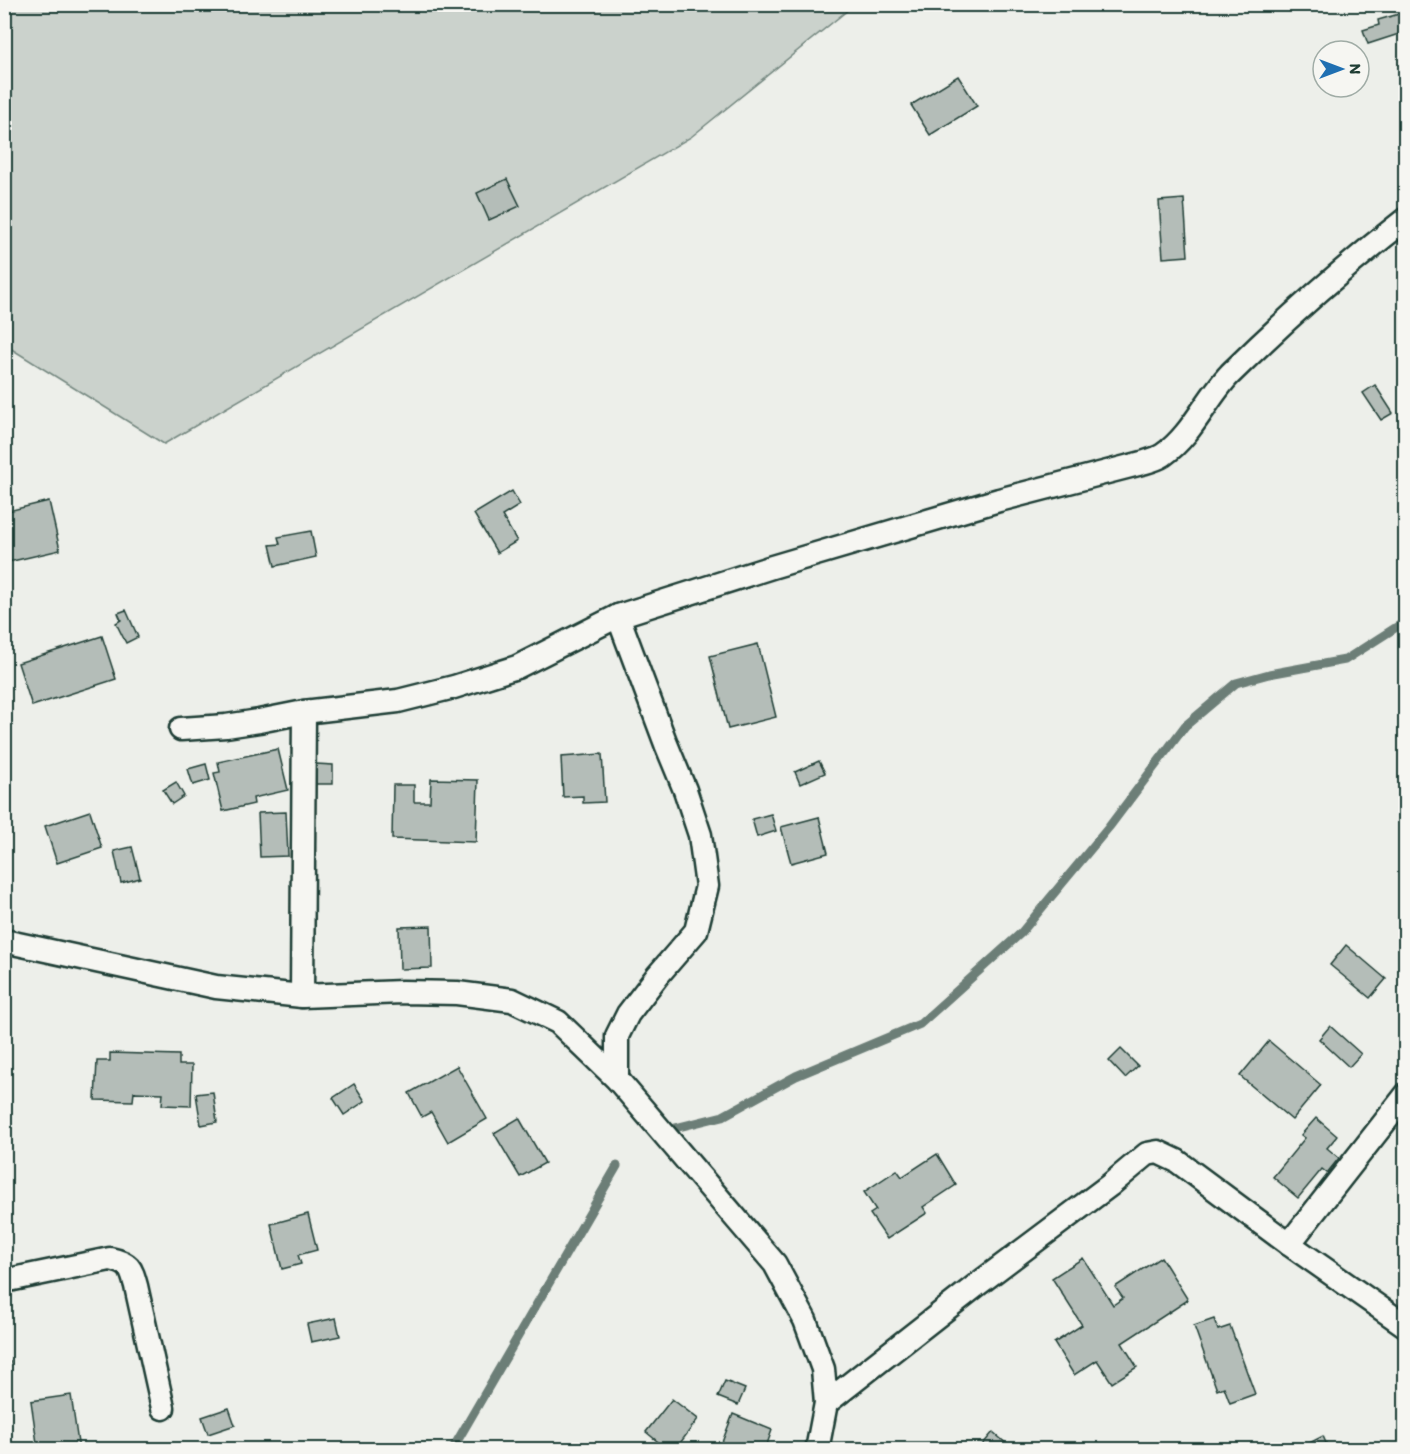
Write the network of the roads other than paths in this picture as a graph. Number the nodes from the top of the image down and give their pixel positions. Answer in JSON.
{"nodes":[{"id":1,"x":1406,"y":219,"type":"edge"},
{"id":2,"x":618,"y":616,"type":"junction"},
{"id":3,"x":304,"y":712,"type":"junction"},
{"id":4,"x":181,"y":729,"type":"dead end"},
{"id":5,"x":4,"y":941,"type":"edge"},
{"id":6,"x":302,"y":996,"type":"junction"},
{"id":7,"x":617,"y":1079,"type":"junction"},
{"id":8,"x":1406,"y":1095,"type":"edge"},
{"id":9,"x":1289,"y":1244,"type":"junction"},
{"id":10,"x":4,"y":1281,"type":"edge"},
{"id":11,"x":1406,"y":1326,"type":"edge"},
{"id":12,"x":826,"y":1403,"type":"junction"},
{"id":13,"x":163,"y":1408,"type":"dead end"},
{"id":14,"x":817,"y":1449,"type":"edge"}],
"edges":[{"from":1,"to":2,"type":"street"},
{"from":2,"to":3,"type":"street"},
{"from":2,"to":7,"type":"street"},
{"from":3,"to":4,"type":"street"},
{"from":3,"to":6,"type":"street"},
{"from":5,"to":6,"type":"street"},
{"from":6,"to":7,"type":"street"},
{"from":7,"to":12,"type":"street"},
{"from":8,"to":9,"type":"street"},
{"from":9,"to":11,"type":"street"},
{"from":9,"to":12,"type":"street"},
{"from":10,"to":13,"type":"street"},
{"from":12,"to":14,"type":"street"}]}
